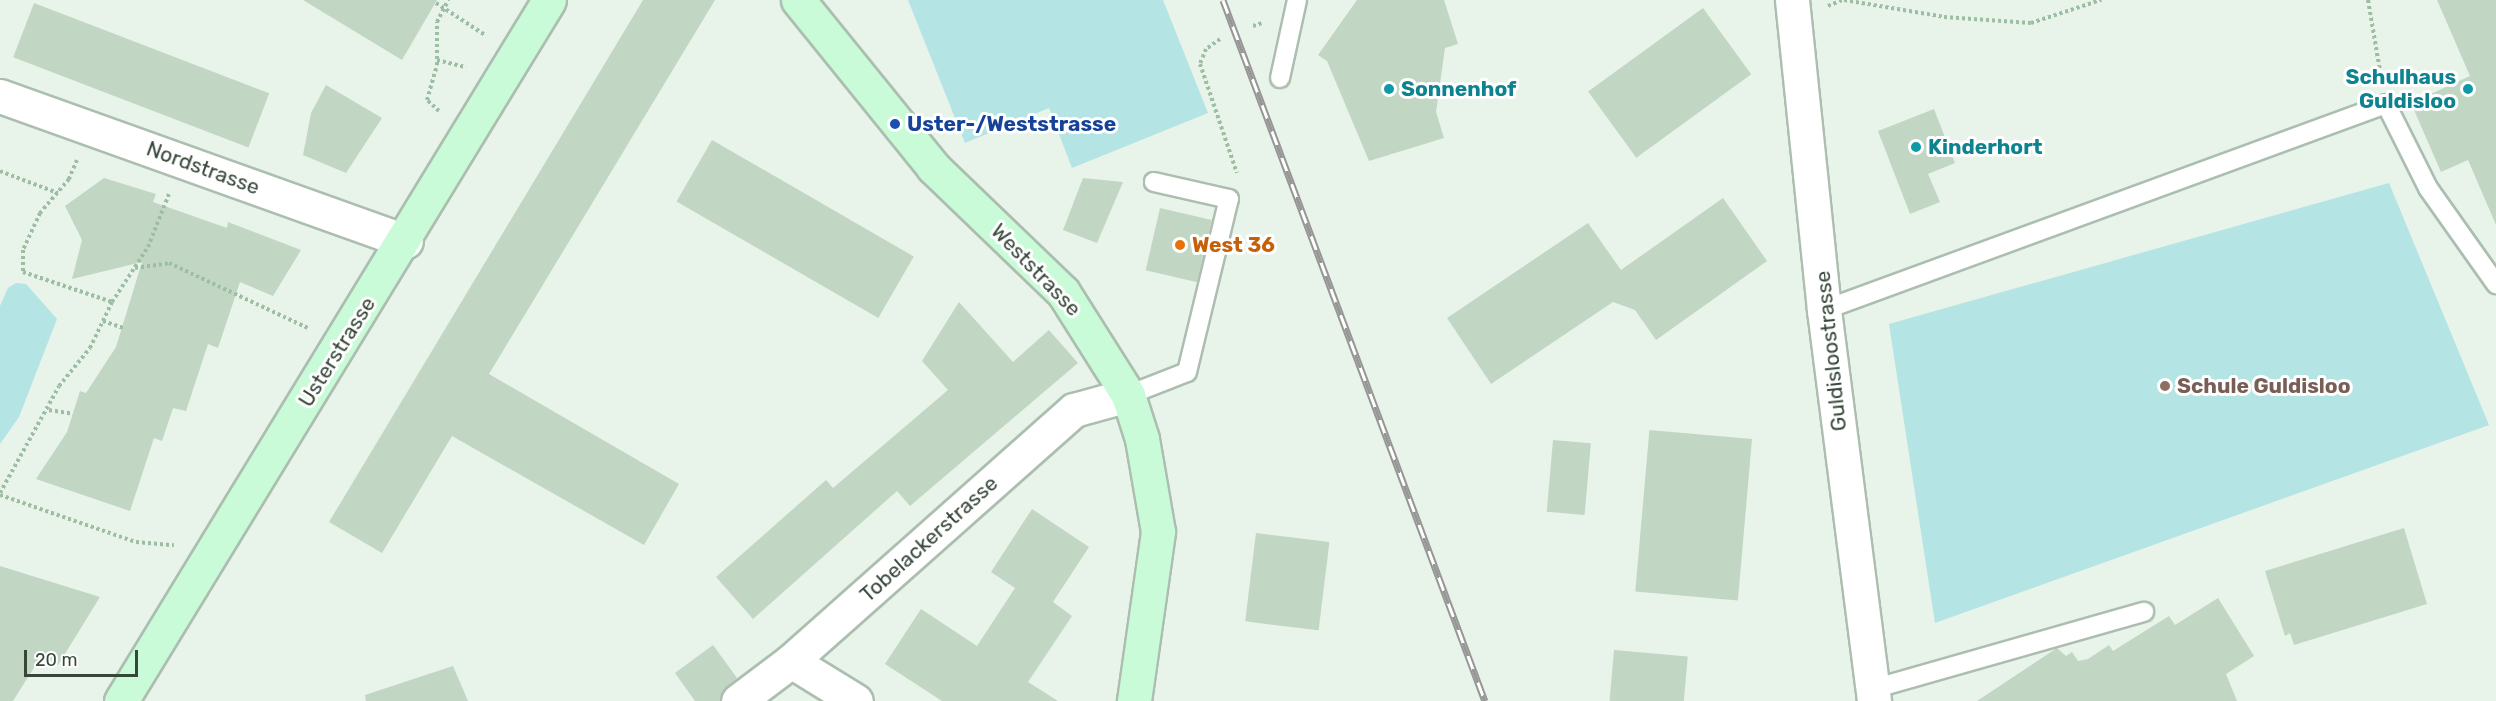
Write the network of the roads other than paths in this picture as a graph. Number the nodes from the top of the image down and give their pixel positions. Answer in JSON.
{"nodes":[{"id":1,"x":549,"y":0,"type":"edge"},
{"id":2,"x":798,"y":0,"type":"edge"},
{"id":3,"x":1297,"y":0,"type":"edge"},
{"id":4,"x":1792,"y":0,"type":"edge"},
{"id":5,"x":1280,"y":78,"type":"dead end"},
{"id":6,"x":0,"y":96,"type":"edge"},
{"id":7,"x":1154,"y":182,"type":"dead end"},
{"id":8,"x":406,"y":241,"type":"junction"},
{"id":9,"x":2496,"y":284,"type":"edge"},
{"id":10,"x":1824,"y":310,"type":"junction"},
{"id":11,"x":1128,"y":395,"type":"junction"},
{"id":12,"x":2144,"y":612,"type":"dead end"},
{"id":13,"x":791,"y":661,"type":"junction"},
{"id":14,"x":1874,"y":695,"type":"edge"},
{"id":15,"x":121,"y":701,"type":"edge"},
{"id":16,"x":738,"y":701,"type":"edge"},
{"id":17,"x":856,"y":701,"type":"edge"},
{"id":18,"x":1134,"y":701,"type":"edge"}],
"edges":[{"from":1,"to":8,"type":"main road","name":"Usterstrasse"},
{"from":2,"to":11,"type":"main road","name":"Weststrasse"},
{"from":3,"to":5,"type":"lane"},
{"from":4,"to":10,"type":"street","name":"Guldisloostrasse"},
{"from":6,"to":8,"type":"street","name":"Nordstrasse"},
{"from":7,"to":11,"type":"lane"},
{"from":8,"to":15,"type":"main road","name":"Usterstrasse"},
{"from":9,"to":10,"type":"lane"},
{"from":10,"to":14,"type":"street","name":"Guldisloostrasse"},
{"from":11,"to":13,"type":"street","name":"Tobelackerstrasse"},
{"from":11,"to":18,"type":"main road","name":"Weststrasse"},
{"from":12,"to":14,"type":"lane"},
{"from":13,"to":16,"type":"street","name":"Tobelackerstrasse"},
{"from":13,"to":17,"type":"street"}]}
